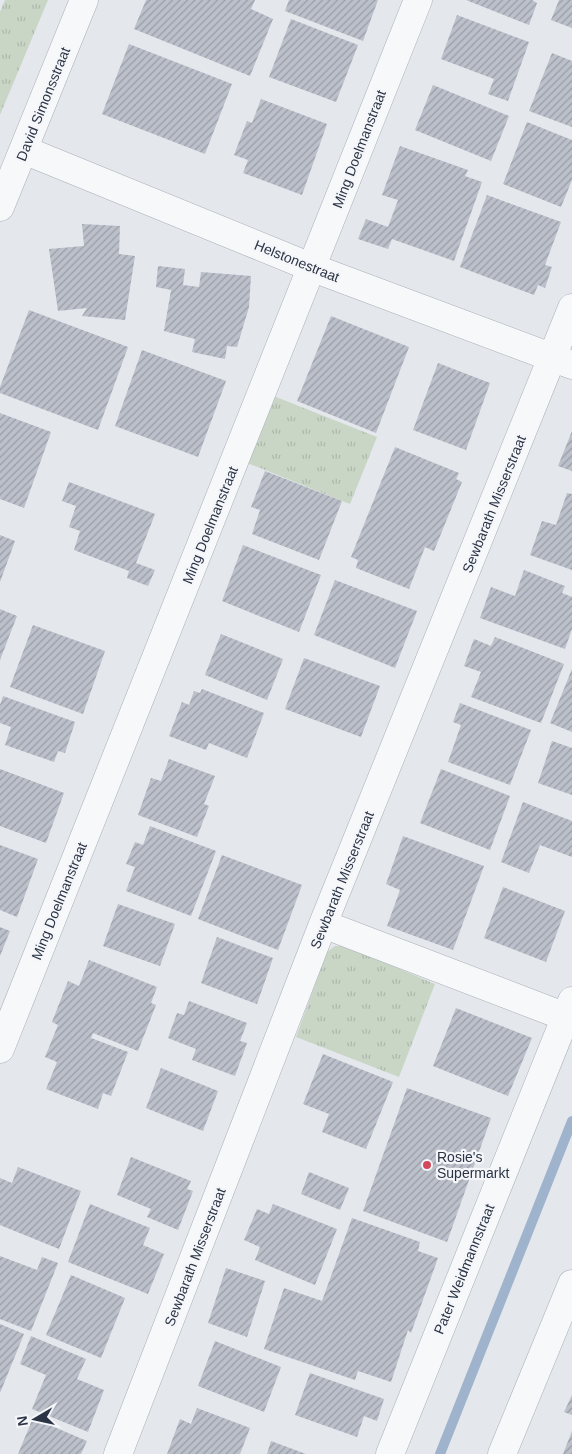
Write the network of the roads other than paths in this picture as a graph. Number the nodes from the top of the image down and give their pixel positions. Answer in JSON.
{"nodes":[{"id":1,"x":84,"y":0,"type":"edge"},
{"id":2,"x":418,"y":0,"type":"edge"},
{"id":3,"x":24,"y":150,"type":"junction"},
{"id":4,"x":0,"y":207,"type":"edge"},
{"id":5,"x":313,"y":268,"type":"junction"},
{"id":6,"x":572,"y":308,"type":"edge"},
{"id":7,"x":563,"y":361,"type":"edge"},
{"id":8,"x":323,"y":924,"type":"junction"},
{"id":9,"x":569,"y":1009,"type":"edge"},
{"id":10,"x":0,"y":1050,"type":"edge"},
{"id":11,"x":570,"y":1296,"type":"edge"},
{"id":12,"x":118,"y":1454,"type":"edge"},
{"id":13,"x":390,"y":1454,"type":"edge"},
{"id":14,"x":502,"y":1454,"type":"edge"}],
"edges":[{"from":1,"to":3,"type":"street","name":"David Simonsstraat"},
{"from":2,"to":5,"type":"street","name":"Ming Doelmanstraat"},
{"from":3,"to":4,"type":"street","name":"David Simonsstraat"},
{"from":3,"to":5,"type":"street","name":"Helstonestraat"},
{"from":5,"to":7,"type":"street","name":"Helstonestraat"},
{"from":5,"to":10,"type":"street","name":"Ming Doelmanstraat"},
{"from":6,"to":7,"type":"street","name":"Sewbarath Misserstraat"},
{"from":7,"to":8,"type":"street","name":"Sewbarath Misserstraat"},
{"from":8,"to":9,"type":"street"},
{"from":8,"to":12,"type":"street","name":"Sewbarath Misserstraat"},
{"from":9,"to":13,"type":"street","name":"Pater Weidmannstraat"},
{"from":11,"to":14,"type":"street"}]}
